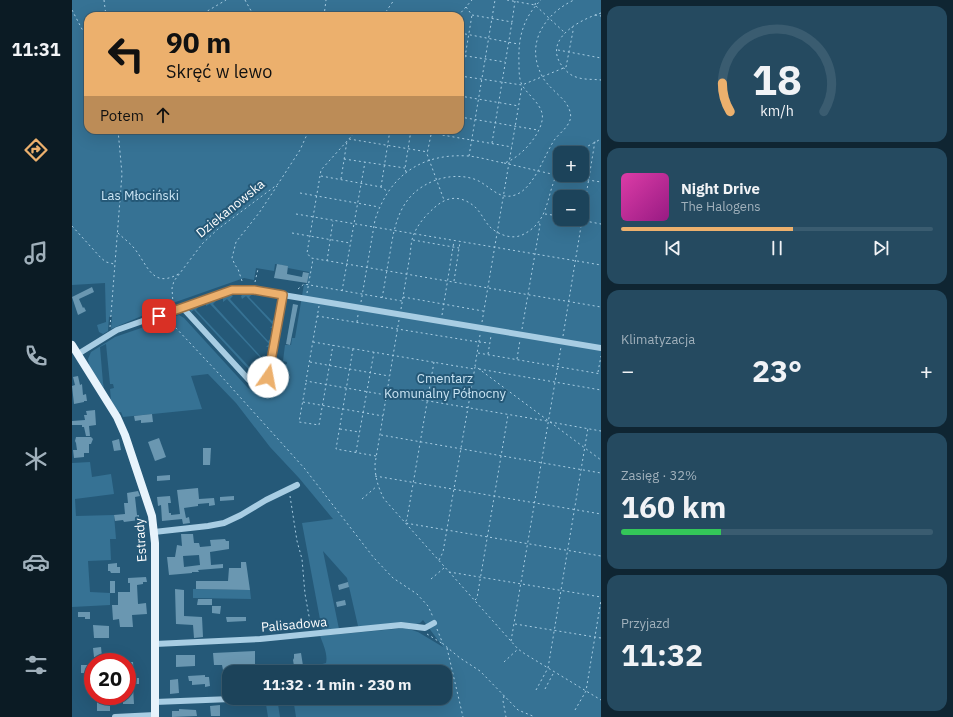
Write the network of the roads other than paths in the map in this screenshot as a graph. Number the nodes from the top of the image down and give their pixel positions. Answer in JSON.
{"nodes":[{"id":1,"x":283,"y":295,"type":"junction"},
{"id":2,"x":182,"y":307,"type":"junction"},
{"id":3,"x":72,"y":345,"type":"edge"},
{"id":4,"x":601,"y":348,"type":"edge"},
{"id":5,"x":78,"y":354,"type":"junction"},
{"id":6,"x":297,"y":485,"type":"dead end"},
{"id":7,"x":154,"y":532,"type":"junction"},
{"id":8,"x":434,"y":623,"type":"road end"},
{"id":9,"x":155,"y":644,"type":"junction"},
{"id":10,"x":222,"y":699,"type":"edge"},
{"id":11,"x":155,"y":702,"type":"junction"},
{"id":12,"x":155,"y":716,"type":"edge"},
{"id":13,"x":115,"y":717,"type":"edge"}],
"edges":[{"from":1,"to":2,"type":"street"},
{"from":1,"to":2,"type":"street"},
{"from":1,"to":4,"type":"street"},
{"from":2,"to":5,"type":"street"},
{"from":3,"to":5,"type":"main road","name":"Estrady"},
{"from":5,"to":7,"type":"main road","name":"Estrady"},
{"from":6,"to":7,"type":"street"},
{"from":7,"to":9,"type":"main road","name":"Estrady"},
{"from":8,"to":9,"type":"street","name":"Palisadowa"},
{"from":9,"to":11,"type":"main road","name":"Estrady"},
{"from":10,"to":11,"type":"street"},
{"from":11,"to":12,"type":"main road","name":"Estrady"},
{"from":12,"to":13,"type":"street"}]}
